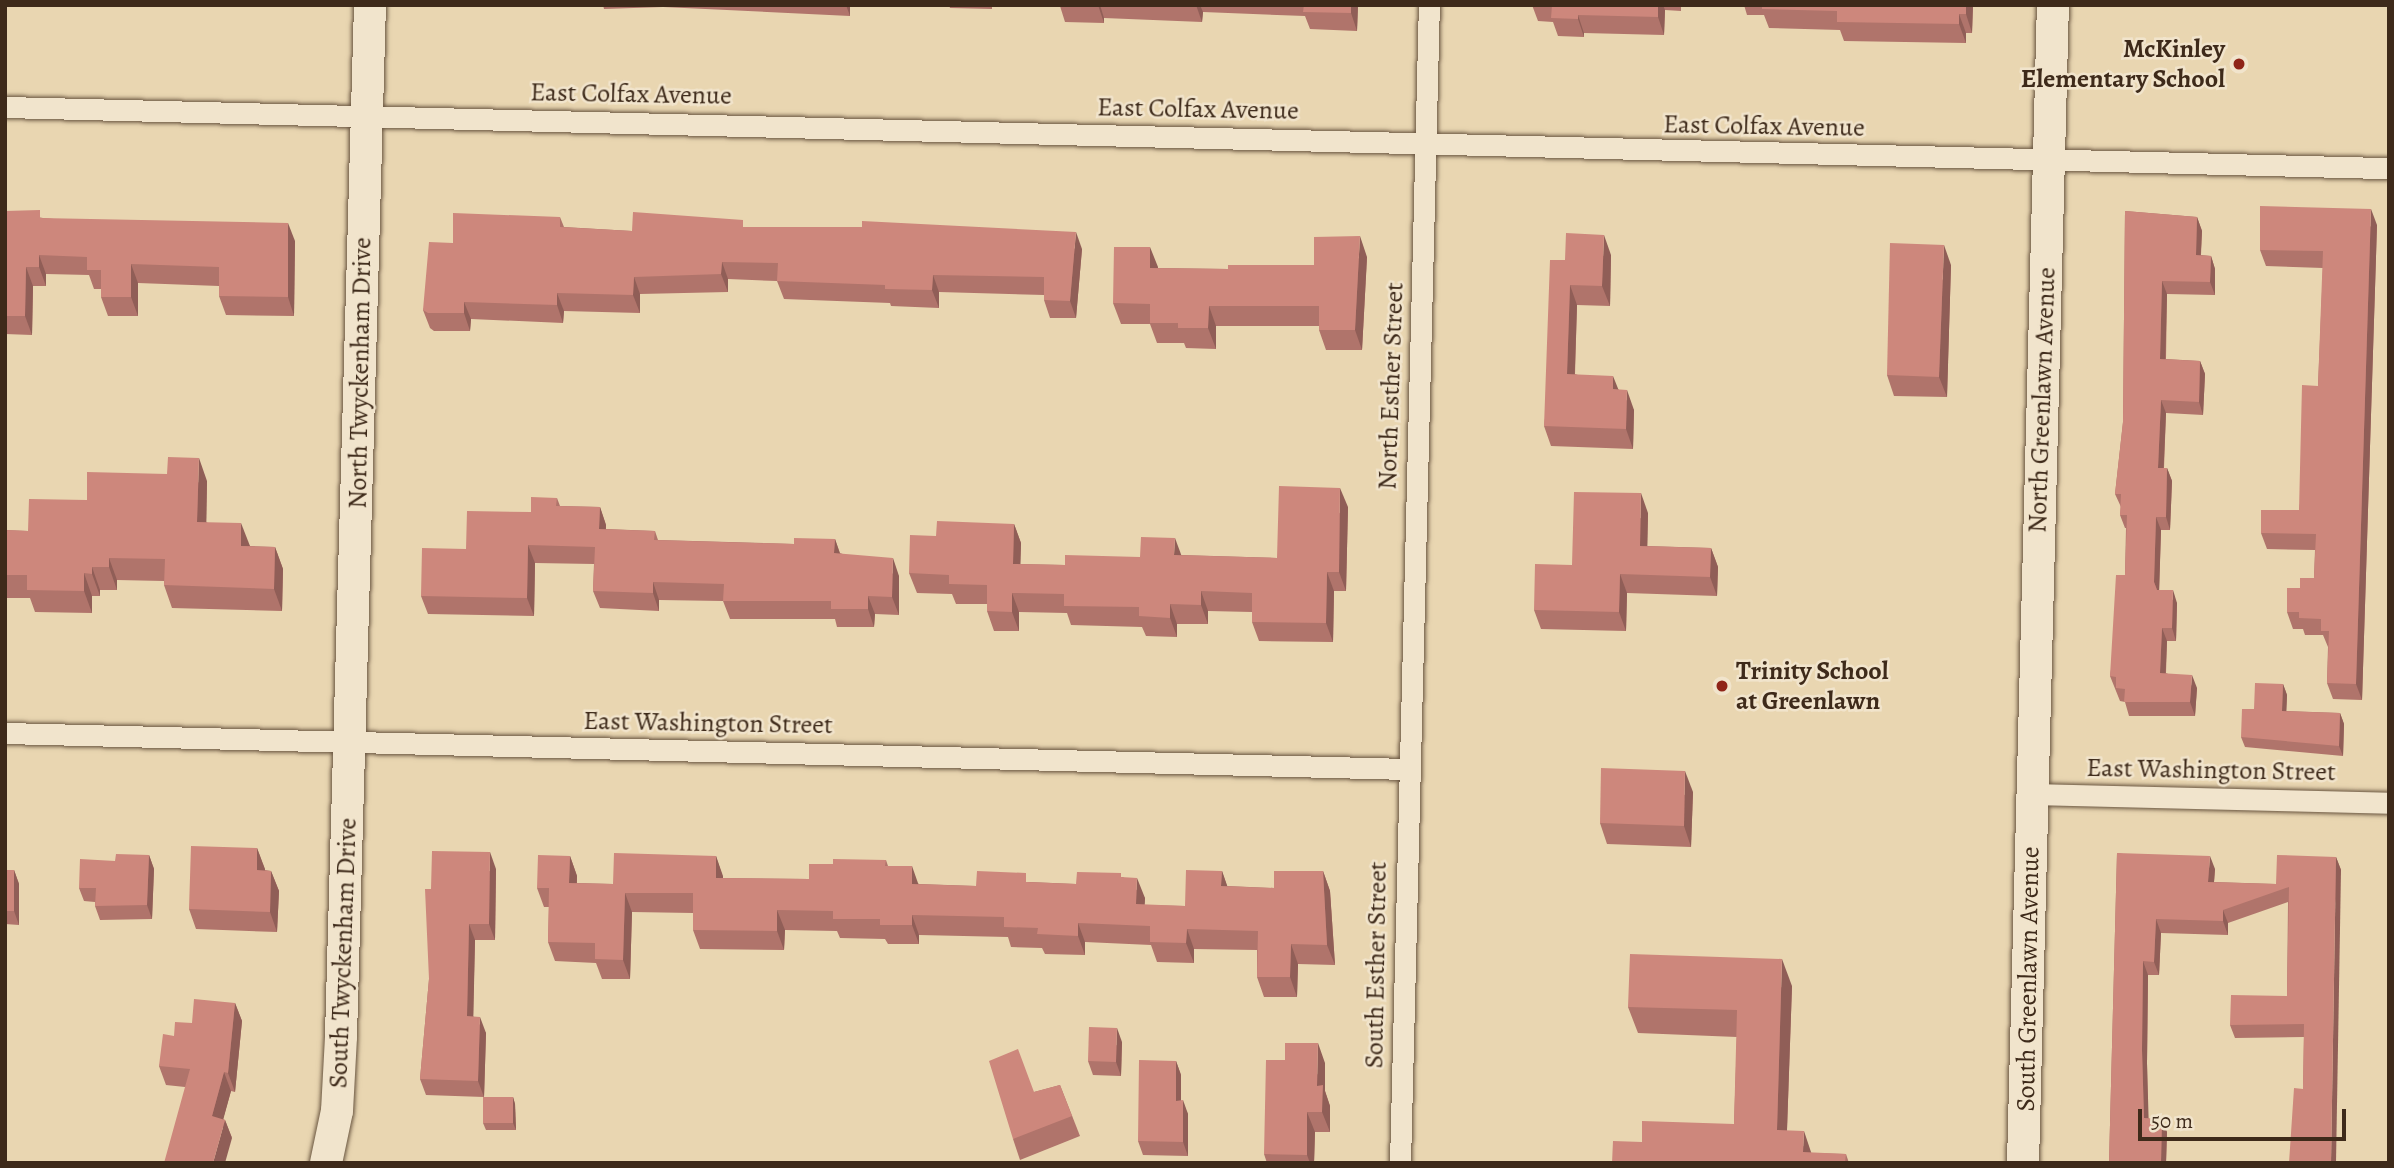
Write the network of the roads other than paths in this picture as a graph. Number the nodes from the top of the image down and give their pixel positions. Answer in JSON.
{"nodes":[{"id":1,"x":370,"y":5,"type":"edge"},
{"id":2,"x":1429,"y":5,"type":"edge"},
{"id":3,"x":2053,"y":5,"type":"edge"},
{"id":4,"x":5,"y":107,"type":"edge"},
{"id":5,"x":366,"y":116,"type":"junction"},
{"id":6,"x":1426,"y":142,"type":"junction"},
{"id":7,"x":2049,"y":161,"type":"junction"},
{"id":8,"x":2389,"y":168,"type":"edge"},
{"id":9,"x":5,"y":733,"type":"edge"},
{"id":10,"x":351,"y":742,"type":"junction"},
{"id":11,"x":1409,"y":769,"type":"junction"},
{"id":12,"x":2032,"y":794,"type":"junction"},
{"id":13,"x":2389,"y":803,"type":"edge"},
{"id":14,"x":326,"y":1163,"type":"edge"},
{"id":15,"x":1400,"y":1163,"type":"edge"},
{"id":16,"x":2023,"y":1163,"type":"edge"}],
"edges":[{"from":1,"to":5,"type":"street","name":"North Twyckenham Drive"},
{"from":2,"to":6,"type":"street","name":"North Esther Street"},
{"from":3,"to":7,"type":"street","name":"North Greenlawn Avenue"},
{"from":4,"to":5,"type":"street","name":"East Colfax Avenue"},
{"from":5,"to":6,"type":"street","name":"East Colfax Avenue"},
{"from":5,"to":10,"type":"street","name":"North Twyckenham Drive"},
{"from":6,"to":7,"type":"street","name":"East Colfax Avenue"},
{"from":6,"to":11,"type":"street","name":"North Esther Street"},
{"from":7,"to":8,"type":"street","name":"East Colfax Avenue"},
{"from":7,"to":12,"type":"street","name":"North Greenlawn Avenue"},
{"from":9,"to":10,"type":"street","name":"East Washington Street"},
{"from":10,"to":11,"type":"street","name":"East Washington Street"},
{"from":10,"to":14,"type":"street","name":"South Twyckenham Drive"},
{"from":11,"to":15,"type":"street","name":"South Esther Street"},
{"from":12,"to":13,"type":"street","name":"East Washington Street"},
{"from":12,"to":16,"type":"street","name":"South Greenlawn Avenue"}]}
